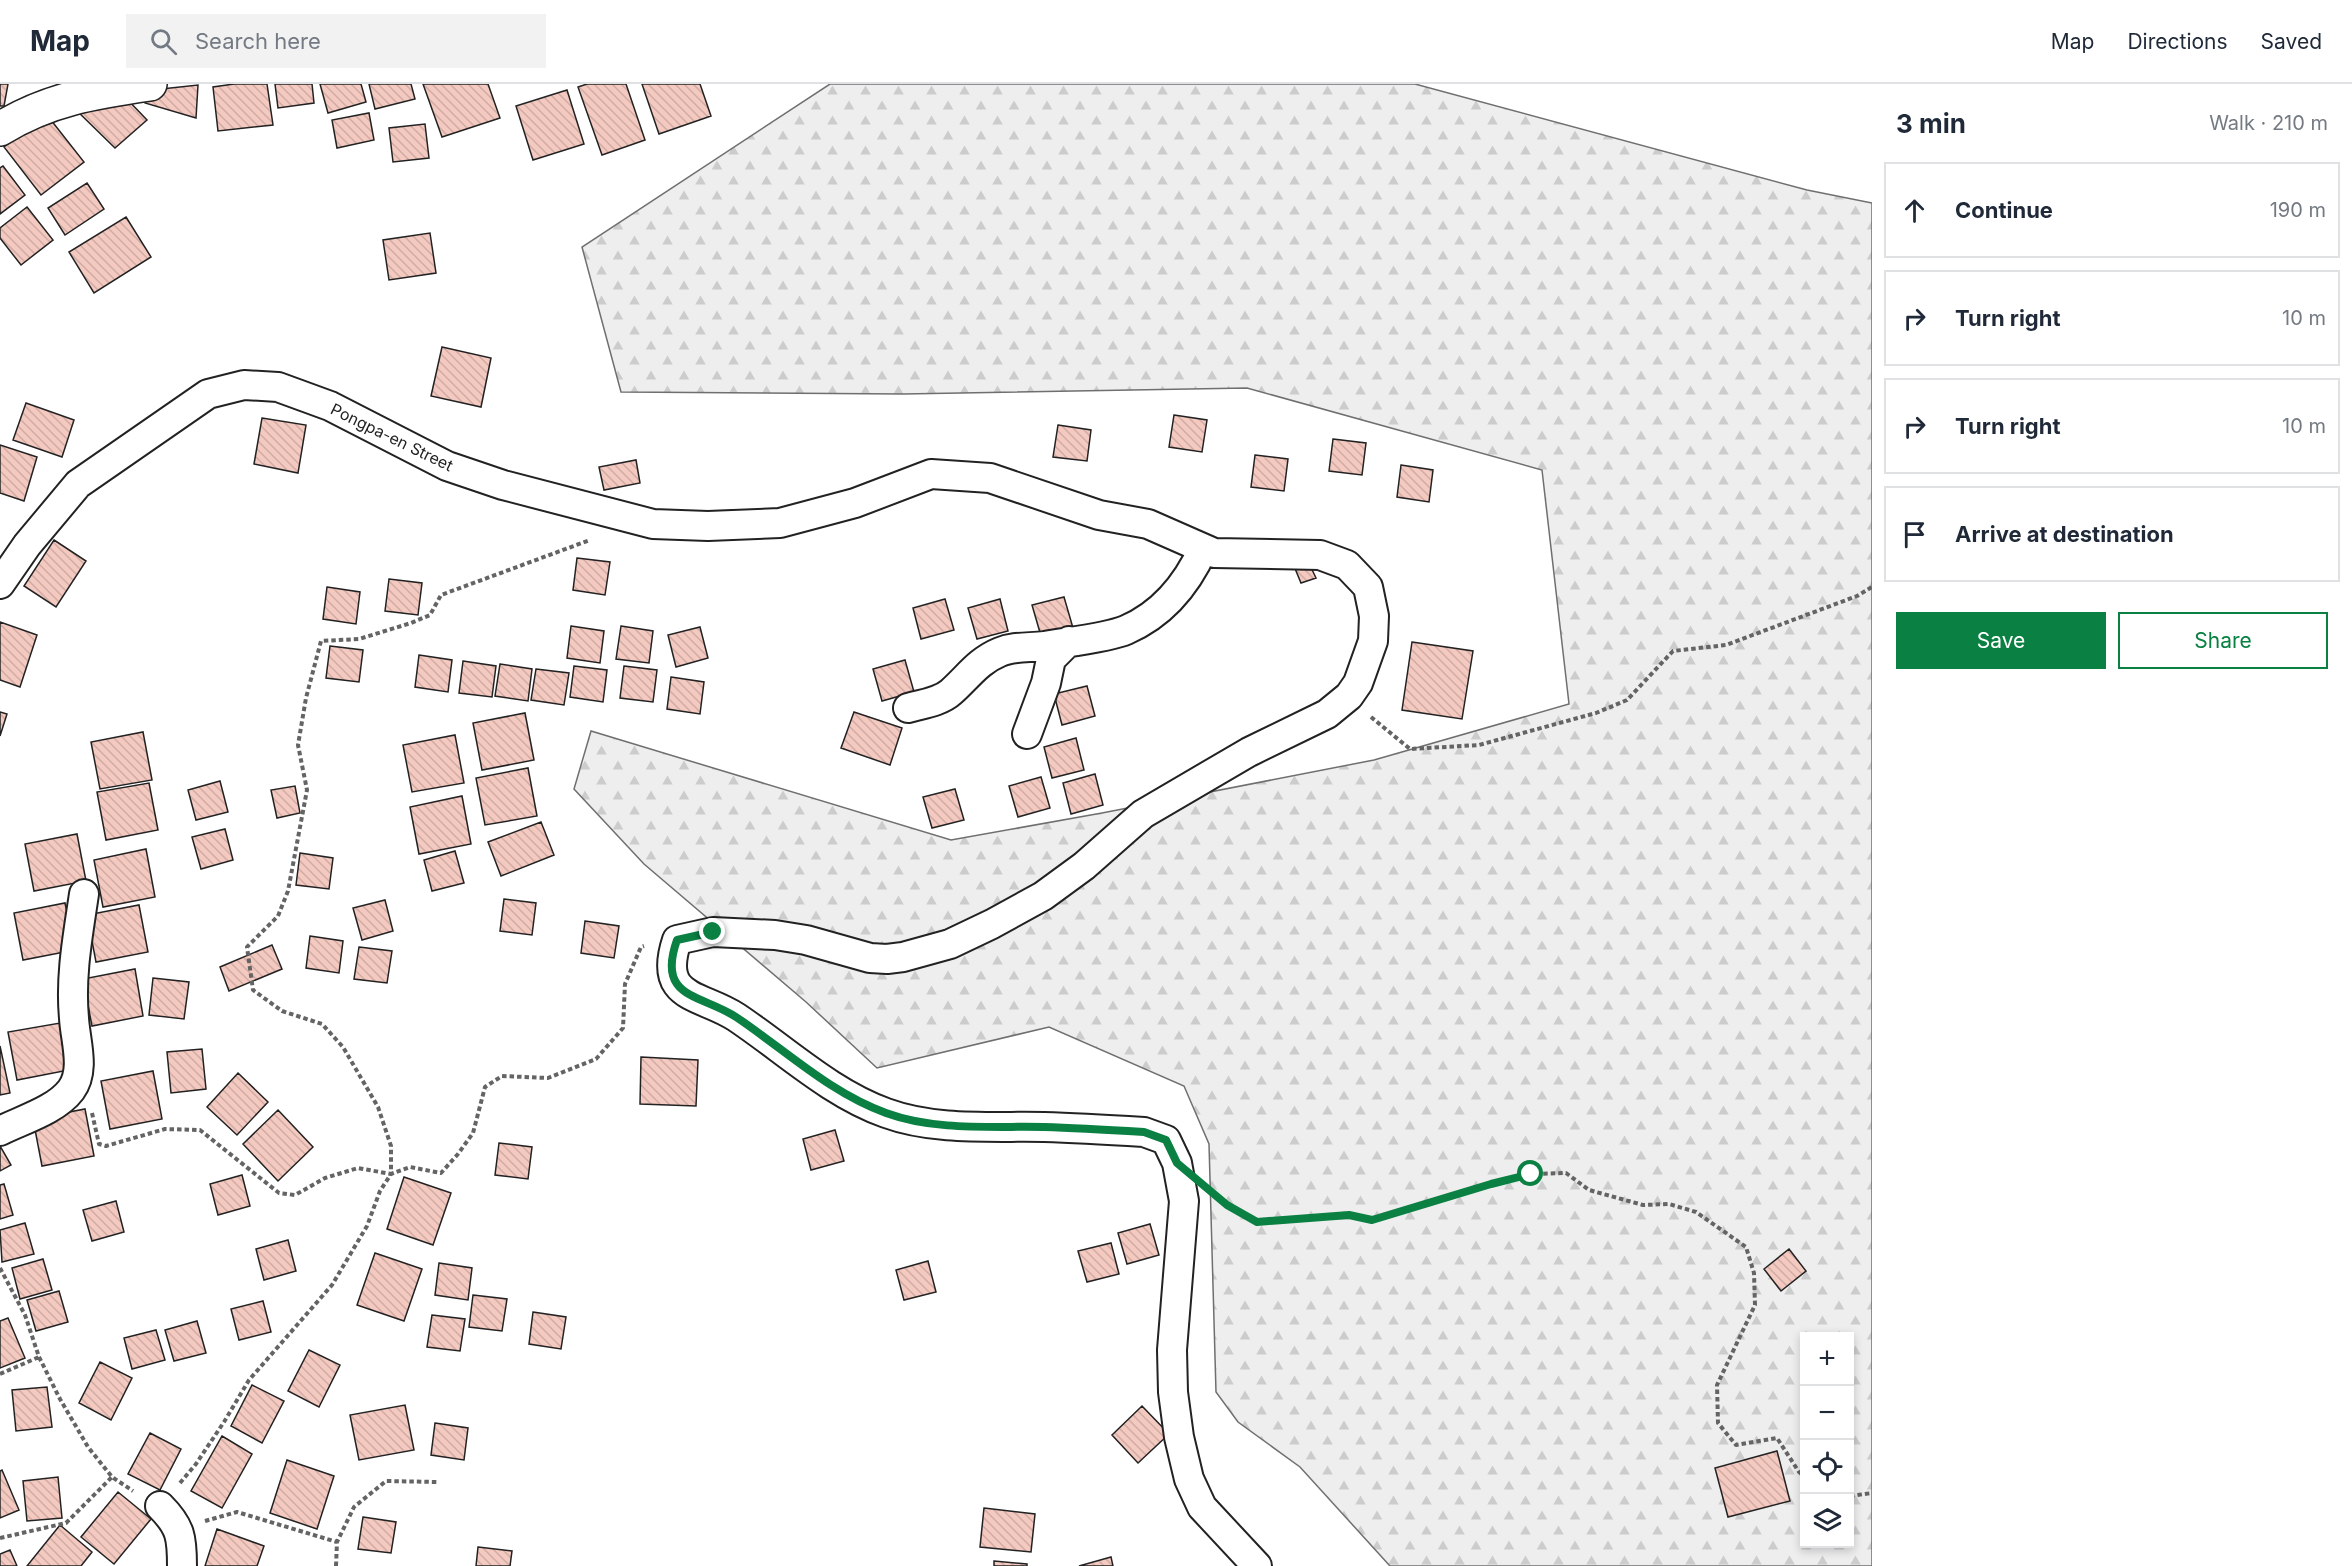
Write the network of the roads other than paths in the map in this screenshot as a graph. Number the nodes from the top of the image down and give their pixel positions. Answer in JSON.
{"nodes":[{"id":1,"x":150,"y":84,"type":"edge"},
{"id":2,"x":0,"y":129,"type":"edge"},
{"id":3,"x":1203,"y":549,"type":"junction"},
{"id":4,"x":0,"y":584,"type":"edge"},
{"id":5,"x":1069,"y":640,"type":"junction"},
{"id":6,"x":908,"y":708,"type":"dead end"},
{"id":7,"x":1027,"y":734,"type":"dead end"},
{"id":8,"x":84,"y":894,"type":"dead end"},
{"id":9,"x":0,"y":1131,"type":"edge"},
{"id":10,"x":160,"y":1506,"type":"road end"},
{"id":11,"x":182,"y":1566,"type":"edge"},
{"id":12,"x":1257,"y":1566,"type":"edge"}],
"edges":[{"from":1,"to":2,"type":"street"},
{"from":3,"to":4,"type":"street","name":"Pongpa-en Street"},
{"from":3,"to":5,"type":"street"},
{"from":3,"to":12,"type":"street","name":"Pongpa-en Street"},
{"from":5,"to":6,"type":"street"},
{"from":5,"to":7,"type":"street"},
{"from":8,"to":9,"type":"street"},
{"from":10,"to":11,"type":"street"}]}
